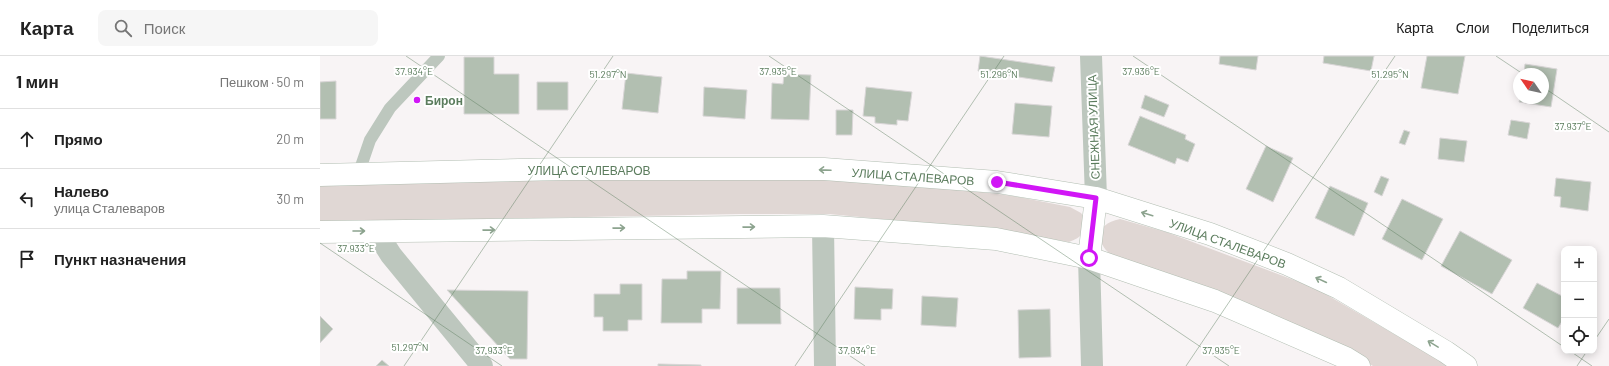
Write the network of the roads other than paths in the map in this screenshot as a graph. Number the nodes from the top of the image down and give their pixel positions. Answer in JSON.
{"nodes":[{"id":1,"x":439,"y":56,"type":"edge"},
{"id":2,"x":1091,"y":56,"type":"edge"},
{"id":3,"x":320,"y":175,"type":"edge"},
{"id":4,"x":358,"y":175,"type":"junction"},
{"id":5,"x":1096,"y":198,"type":"junction"},
{"id":6,"x":823,"y":226,"type":"junction"},
{"id":7,"x":382,"y":231,"type":"junction"},
{"id":8,"x":320,"y":232,"type":"edge"},
{"id":9,"x":1089,"y":258,"type":"junction"},
{"id":10,"x":482,"y":366,"type":"edge"},
{"id":11,"x":825,"y":366,"type":"edge"},
{"id":12,"x":1092,"y":366,"type":"edge"},
{"id":13,"x":1359,"y":366,"type":"edge"},
{"id":14,"x":1466,"y":366,"type":"edge"}],
"edges":[{"from":1,"to":4,"type":"lane"},
{"from":2,"to":5,"type":"street","name":"СНЕЖНАЯ УЛИЦА"},
{"from":3,"to":4,"type":"main road","name":"УЛИЦА СТАЛЕВАРОВ"},
{"from":5,"to":4,"type":"main road","name":"УЛИЦА СТАЛЕВАРОВ","one_way":true},
{"from":5,"to":9,"type":"main road"},
{"from":14,"to":5,"type":"main road","name":"УЛИЦА СТАЛЕВАРОВ","one_way":true},
{"from":7,"to":6,"type":"main road","one_way":true},
{"from":6,"to":9,"type":"main road"},
{"from":6,"to":11,"type":"street"},
{"from":8,"to":7,"type":"main road","one_way":true},
{"from":7,"to":10,"type":"street"},
{"from":9,"to":12,"type":"street"},
{"from":9,"to":13,"type":"main road"}]}
